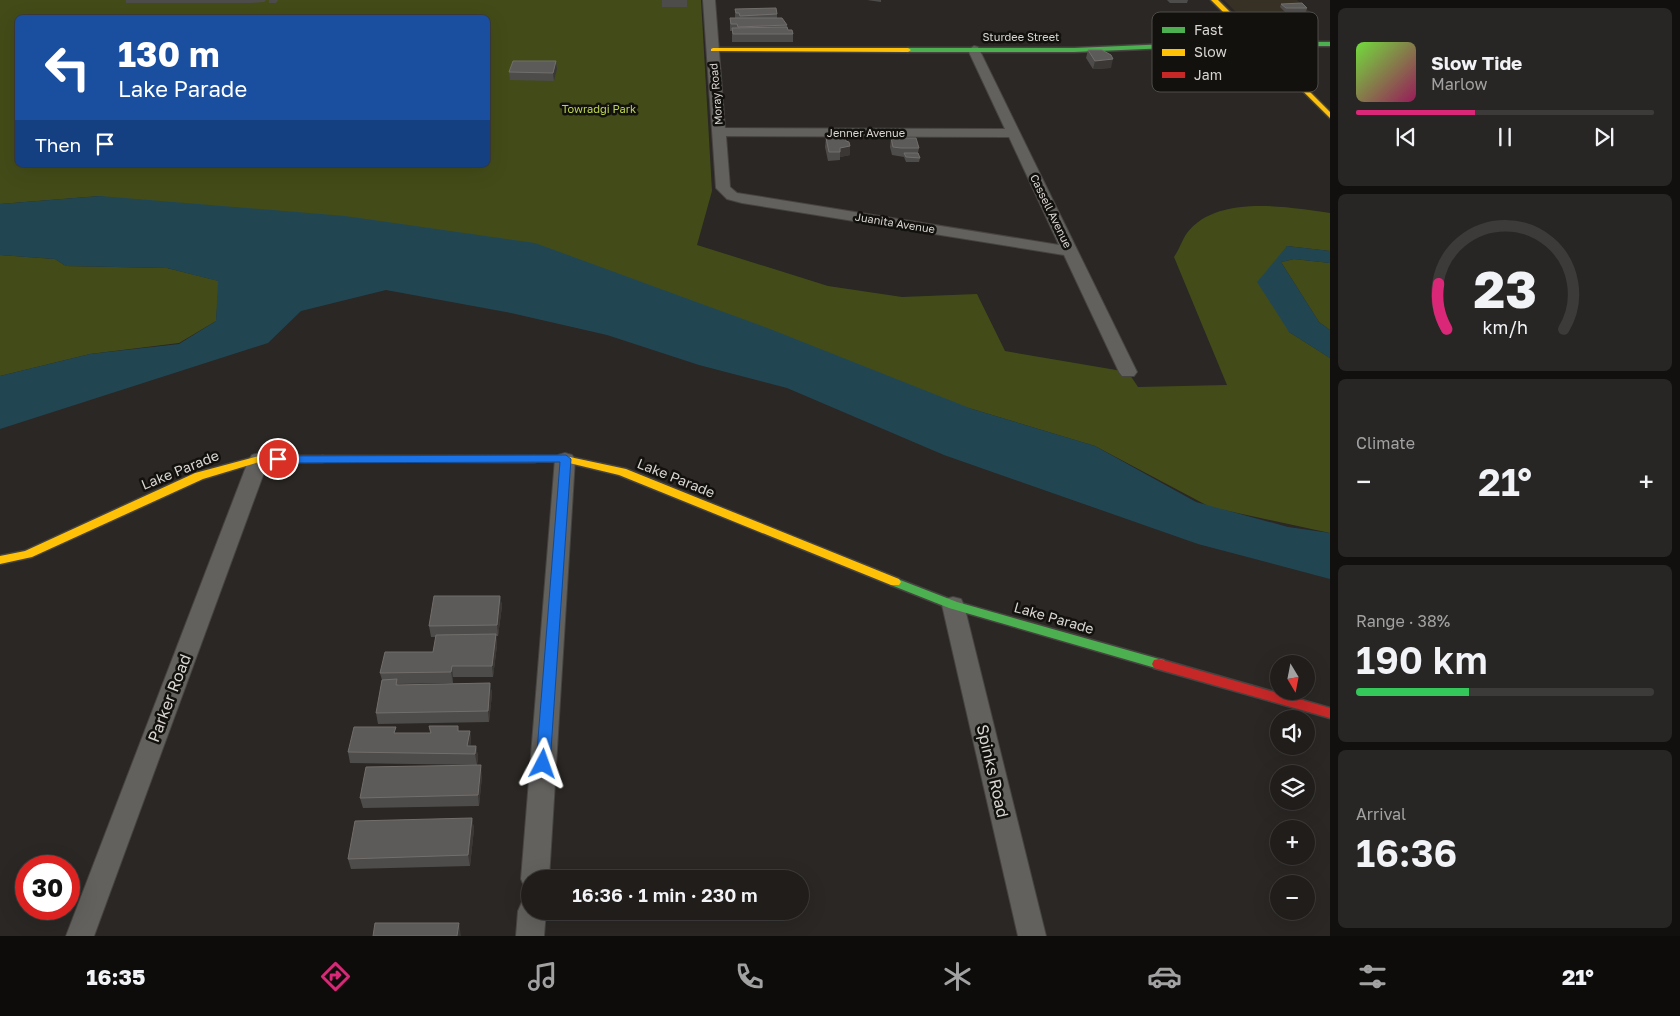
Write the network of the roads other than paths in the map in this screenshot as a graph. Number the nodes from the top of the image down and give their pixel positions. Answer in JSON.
{"nodes":[{"id":1,"x":709,"y":0,"type":"edge"},
{"id":2,"x":1214,"y":0,"type":"edge"},
{"id":3,"x":1226,"y":12,"type":"edge"},
{"id":4,"x":1152,"y":47,"type":"edge"},
{"id":5,"x":713,"y":50,"type":"junction"},
{"id":6,"x":974,"y":50,"type":"junction"},
{"id":7,"x":1306,"y":92,"type":"edge"},
{"id":8,"x":1330,"y":116,"type":"edge"},
{"id":9,"x":720,"y":132,"type":"junction"},
{"id":10,"x":1013,"y":133,"type":"junction"},
{"id":11,"x":723,"y":188,"type":"joint"},
{"id":12,"x":1070,"y":250,"type":"junction"},
{"id":13,"x":1128,"y":372,"type":"dead end"},
{"id":14,"x":258,"y":459,"type":"junction"},
{"id":15,"x":566,"y":459,"type":"junction"},
{"id":16,"x":0,"y":560,"type":"edge"},
{"id":17,"x":954,"y":605,"type":"junction"},
{"id":18,"x":1330,"y":713,"type":"edge"},
{"id":19,"x":536,"y":870,"type":"edge"},
{"id":20,"x":531,"y":920,"type":"edge"},
{"id":21,"x":80,"y":936,"type":"edge"},
{"id":22,"x":530,"y":936,"type":"edge"},
{"id":23,"x":1032,"y":936,"type":"edge"}],
"edges":[{"from":1,"to":5,"type":"street","name":"Moray Road"},
{"from":2,"to":3,"type":"main road"},
{"from":4,"to":6,"type":"main road","name":"Sturdee Street"},
{"from":5,"to":6,"type":"main road","name":"Sturdee Street"},
{"from":5,"to":9,"type":"street","name":"Moray Road"},
{"from":6,"to":10,"type":"street","name":"Cassell Avenue"},
{"from":7,"to":8,"type":"main road"},
{"from":9,"to":10,"type":"street","name":"Jenner Avenue"},
{"from":9,"to":11,"type":"street","name":"Moray Road"},
{"from":10,"to":12,"type":"street","name":"Cassell Avenue"},
{"from":11,"to":12,"type":"street","name":"Juanita Avenue"},
{"from":12,"to":13,"type":"street","name":"Cassell Avenue"},
{"from":14,"to":15,"type":"main road","name":"Lake Parade"},
{"from":14,"to":16,"type":"main road","name":"Lake Parade"},
{"from":14,"to":21,"type":"street","name":"Parker Road"},
{"from":15,"to":17,"type":"main road","name":"Lake Parade"},
{"from":15,"to":19,"type":"street"},
{"from":17,"to":18,"type":"main road","name":"Lake Parade"},
{"from":17,"to":23,"type":"street","name":"Spinks Road"},
{"from":20,"to":22,"type":"street"}]}
